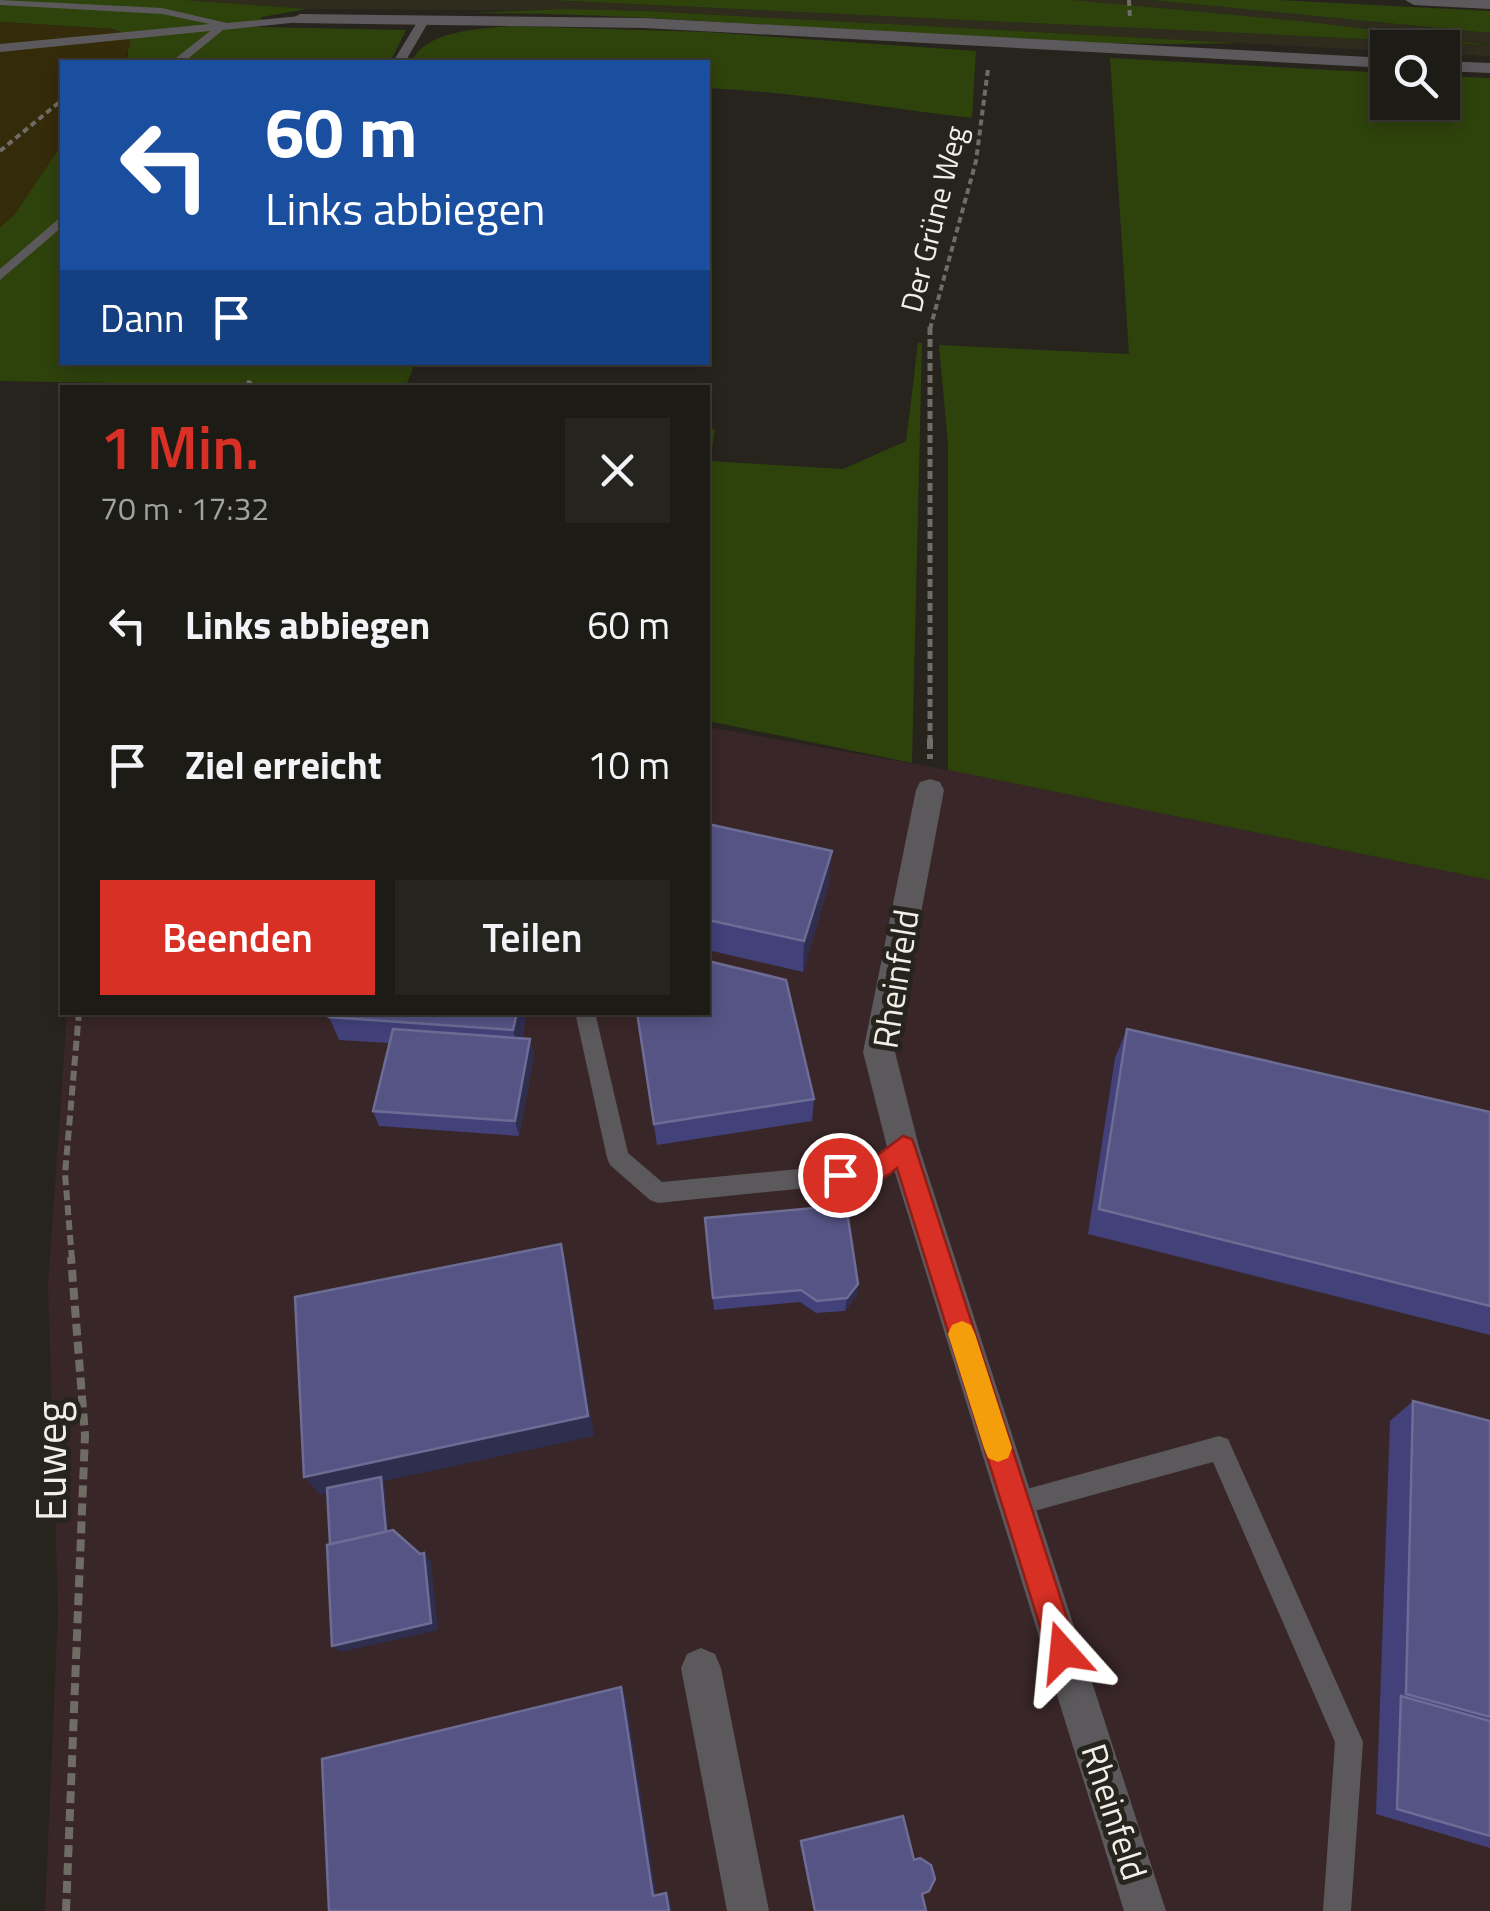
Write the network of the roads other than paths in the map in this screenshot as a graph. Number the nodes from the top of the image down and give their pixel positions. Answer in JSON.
{"nodes":[{"id":1,"x":1414,"y":0,"type":"edge"},
{"id":2,"x":0,"y":2,"type":"edge"},
{"id":3,"x":1490,"y":4,"type":"edge"},
{"id":4,"x":300,"y":19,"type":"joint"},
{"id":5,"x":423,"y":21,"type":"junction"},
{"id":6,"x":229,"y":26,"type":"junction"},
{"id":7,"x":0,"y":48,"type":"edge"},
{"id":8,"x":180,"y":60,"type":"edge"},
{"id":9,"x":400,"y":60,"type":"edge"},
{"id":10,"x":1370,"y":62,"type":"edge"},
{"id":11,"x":1460,"y":67,"type":"edge"},
{"id":12,"x":1490,"y":68,"type":"edge"},
{"id":13,"x":60,"y":222,"type":"edge"},
{"id":14,"x":24,"y":254,"type":"junction"},
{"id":15,"x":0,"y":266,"type":"edge"},
{"id":16,"x":0,"y":276,"type":"edge"},
{"id":17,"x":930,"y":790,"type":"road end"},
{"id":18,"x":586,"y":1015,"type":"edge"},
{"id":19,"x":903,"y":1147,"type":"junction"},
{"id":20,"x":1016,"y":1504,"type":"junction"},
{"id":21,"x":700,"y":1668,"type":"dead end"},
{"id":22,"x":748,"y":1911,"type":"edge"},
{"id":23,"x":1145,"y":1911,"type":"edge"},
{"id":24,"x":1337,"y":1911,"type":"edge"}],
"edges":[{"from":1,"to":3,"type":"street"},
{"from":2,"to":6,"type":"lane"},
{"from":4,"to":5,"type":"street"},
{"from":4,"to":6,"type":"lane"},
{"from":5,"to":9,"type":"lane"},
{"from":5,"to":10,"type":"street"},
{"from":6,"to":7,"type":"lane"},
{"from":6,"to":8,"type":"lane"},
{"from":11,"to":12,"type":"street"},
{"from":13,"to":14,"type":"lane"},
{"from":14,"to":15,"type":"lane"},
{"from":14,"to":16,"type":"lane"},
{"from":17,"to":19,"type":"street","name":"Rheinfeld"},
{"from":18,"to":19,"type":"lane"},
{"from":19,"to":20,"type":"street","name":"Rheinfeld"},
{"from":20,"to":23,"type":"street","name":"Rheinfeld"},
{"from":20,"to":24,"type":"lane"},
{"from":21,"to":22,"type":"street"}]}
